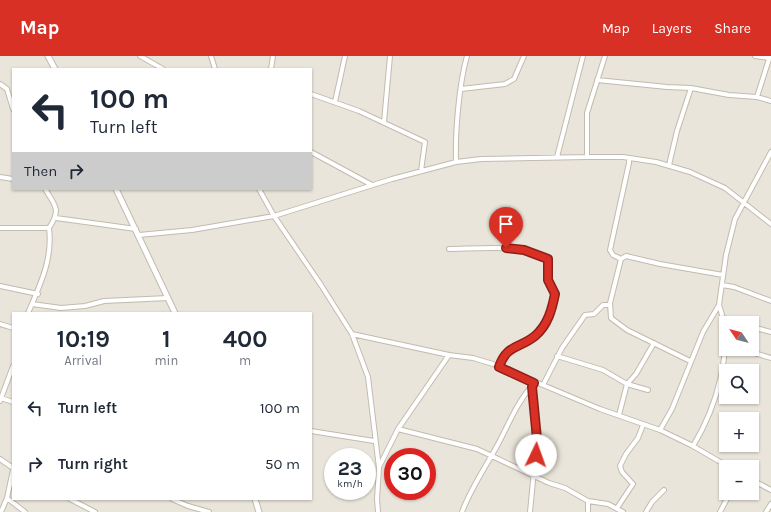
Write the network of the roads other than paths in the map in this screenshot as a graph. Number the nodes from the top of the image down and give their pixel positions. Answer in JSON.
{"nodes":[{"id":1,"x":48,"y":56,"type":"edge"},
{"id":2,"x":140,"y":56,"type":"edge"},
{"id":3,"x":211,"y":56,"type":"edge"},
{"id":4,"x":273,"y":56,"type":"edge"},
{"id":5,"x":345,"y":56,"type":"edge"},
{"id":6,"x":390,"y":56,"type":"edge"},
{"id":7,"x":467,"y":56,"type":"edge"},
{"id":8,"x":524,"y":56,"type":"edge"},
{"id":9,"x":583,"y":56,"type":"edge"},
{"id":10,"x":604,"y":56,"type":"edge"},
{"id":11,"x":755,"y":56,"type":"edge"},
{"id":12,"x":770,"y":57,"type":"edge"},
{"id":13,"x":54,"y":68,"type":"edge"},
{"id":14,"x":161,"y":68,"type":"edge"},
{"id":15,"x":215,"y":68,"type":"edge"},
{"id":16,"x":271,"y":68,"type":"edge"},
{"id":17,"x":596,"y":80,"type":"junction"},
{"id":18,"x":0,"y":84,"type":"edge"},
{"id":19,"x":690,"y":88,"type":"junction"},
{"id":20,"x":461,"y":89,"type":"junction"},
{"id":21,"x":312,"y":94,"type":"edge"},
{"id":22,"x":757,"y":97,"type":"junction"},
{"id":23,"x":771,"y":101,"type":"edge"},
{"id":24,"x":12,"y":102,"type":"edge"},
{"id":25,"x":335,"y":102,"type":"junction"},
{"id":26,"x":384,"y":122,"type":"junction"},
{"id":27,"x":771,"y":152,"type":"edge"},
{"id":28,"x":312,"y":153,"type":"edge"},
{"id":29,"x":557,"y":157,"type":"junction"},
{"id":30,"x":587,"y":157,"type":"junction"},
{"id":31,"x":629,"y":158,"type":"junction"},
{"id":32,"x":456,"y":162,"type":"junction"},
{"id":33,"x":669,"y":165,"type":"junction"},
{"id":34,"x":421,"y":171,"type":"junction"},
{"id":35,"x":0,"y":177,"type":"edge"},
{"id":36,"x":12,"y":179,"type":"edge"},
{"id":37,"x":372,"y":185,"type":"junction"},
{"id":38,"x":46,"y":190,"type":"edge"},
{"id":39,"x":116,"y":190,"type":"edge"},
{"id":40,"x":260,"y":190,"type":"edge"},
{"id":41,"x":743,"y":201,"type":"junction"},
{"id":42,"x":274,"y":216,"type":"junction"},
{"id":43,"x":56,"y":218,"type":"junction"},
{"id":44,"x":771,"y":224,"type":"edge"},
{"id":45,"x":0,"y":228,"type":"edge"},
{"id":46,"x":49,"y":228,"type":"junction"},
{"id":47,"x":136,"y":229,"type":"junction"},
{"id":48,"x":139,"y":235,"type":"junction"},
{"id":49,"x":449,"y":250,"type":"dead end"},
{"id":50,"x":621,"y":259,"type":"junction"},
{"id":51,"x":723,"y":275,"type":"junction"},
{"id":52,"x":722,"y":285,"type":"junction"},
{"id":53,"x":0,"y":286,"type":"edge"},
{"id":54,"x":38,"y":294,"type":"junction"},
{"id":55,"x":168,"y":298,"type":"junction"},
{"id":56,"x":771,"y":301,"type":"edge"},
{"id":57,"x":32,"y":304,"type":"junction"},
{"id":58,"x":610,"y":305,"type":"junction"},
{"id":59,"x":719,"y":305,"type":"junction"},
{"id":60,"x":28,"y":312,"type":"edge"},
{"id":61,"x":175,"y":312,"type":"edge"},
{"id":62,"x":723,"y":316,"type":"edge"},
{"id":63,"x":0,"y":324,"type":"edge"},
{"id":64,"x":12,"y":328,"type":"edge"},
{"id":65,"x":759,"y":329,"type":"edge"},
{"id":66,"x":771,"y":332,"type":"edge"},
{"id":67,"x":352,"y":334,"type":"junction"},
{"id":68,"x":654,"y":343,"type":"junction"},
{"id":69,"x":759,"y":354,"type":"edge"},
{"id":70,"x":449,"y":355,"type":"junction"},
{"id":71,"x":557,"y":356,"type":"junction"},
{"id":72,"x":724,"y":356,"type":"edge"},
{"id":73,"x":771,"y":358,"type":"edge"},
{"id":74,"x":690,"y":361,"type":"junction"},
{"id":75,"x":499,"y":367,"type":"junction"},
{"id":76,"x":12,"y":369,"type":"edge"},
{"id":77,"x":627,"y":384,"type":"junction"},
{"id":78,"x":533,"y":385,"type":"junction"},
{"id":79,"x":543,"y":385,"type":"junction"},
{"id":80,"x":648,"y":390,"type":"dead end"},
{"id":81,"x":1,"y":400,"type":"edge"},
{"id":82,"x":12,"y":402,"type":"edge"},
{"id":83,"x":619,"y":415,"type":"junction"},
{"id":84,"x":643,"y":425,"type":"junction"},
{"id":85,"x":398,"y":428,"type":"junction"},
{"id":86,"x":660,"y":430,"type":"junction"},
{"id":87,"x":312,"y":431,"type":"edge"},
{"id":88,"x":374,"y":441,"type":"junction"},
{"id":89,"x":693,"y":446,"type":"junction"},
{"id":90,"x":492,"y":456,"type":"junction"},
{"id":91,"x":0,"y":459,"type":"edge"},
{"id":92,"x":719,"y":461,"type":"edge"},
{"id":93,"x":12,"y":468,"type":"edge"},
{"id":94,"x":379,"y":468,"type":"junction"},
{"id":95,"x":12,"y":474,"type":"edge"},
{"id":96,"x":534,"y":475,"type":"junction"},
{"id":97,"x":759,"y":484,"type":"edge"},
{"id":98,"x":664,"y":490,"type":"dead end"},
{"id":99,"x":771,"y":490,"type":"edge"},
{"id":100,"x":7,"y":498,"type":"junction"},
{"id":101,"x":73,"y":500,"type":"edge"},
{"id":102,"x":174,"y":500,"type":"edge"},
{"id":103,"x":255,"y":500,"type":"edge"},
{"id":104,"x":726,"y":500,"type":"edge"},
{"id":105,"x":588,"y":501,"type":"junction"},
{"id":106,"x":771,"y":504,"type":"edge"},
{"id":107,"x":617,"y":508,"type":"junction"},
{"id":108,"x":1,"y":512,"type":"edge"},
{"id":109,"x":25,"y":512,"type":"edge"},
{"id":110,"x":95,"y":512,"type":"edge"},
{"id":111,"x":210,"y":512,"type":"edge"},
{"id":112,"x":259,"y":512,"type":"edge"},
{"id":113,"x":378,"y":512,"type":"edge"},
{"id":114,"x":462,"y":512,"type":"edge"},
{"id":115,"x":530,"y":512,"type":"edge"},
{"id":116,"x":588,"y":512,"type":"edge"},
{"id":117,"x":623,"y":512,"type":"edge"},
{"id":118,"x":646,"y":512,"type":"edge"},
{"id":119,"x":720,"y":512,"type":"edge"},
{"id":120,"x":766,"y":512,"type":"edge"}],
"edges":[{"from":1,"to":13,"type":"street"},
{"from":2,"to":14,"type":"street"},
{"from":3,"to":15,"type":"street"},
{"from":4,"to":16,"type":"street"},
{"from":5,"to":25,"type":"street"},
{"from":6,"to":26,"type":"street"},
{"from":7,"to":20,"type":"street"},
{"from":8,"to":20,"type":"street"},
{"from":9,"to":29,"type":"street"},
{"from":10,"to":17,"type":"street"},
{"from":11,"to":12,"type":"street"},
{"from":12,"to":22,"type":"street"},
{"from":17,"to":19,"type":"street"},
{"from":17,"to":30,"type":"street"},
{"from":18,"to":24,"type":"street"},
{"from":19,"to":22,"type":"street"},
{"from":19,"to":33,"type":"street"},
{"from":20,"to":32,"type":"street"},
{"from":21,"to":25,"type":"street"},
{"from":22,"to":23,"type":"street"},
{"from":25,"to":26,"type":"street"},
{"from":26,"to":34,"type":"street"},
{"from":27,"to":41,"type":"street"},
{"from":28,"to":37,"type":"street"},
{"from":29,"to":30,"type":"street"},
{"from":29,"to":32,"type":"street"},
{"from":30,"to":31,"type":"street"},
{"from":31,"to":33,"type":"street"},
{"from":31,"to":50,"type":"street"},
{"from":32,"to":34,"type":"street"},
{"from":33,"to":41,"type":"street"},
{"from":34,"to":37,"type":"street"},
{"from":35,"to":36,"type":"street"},
{"from":37,"to":42,"type":"street"},
{"from":38,"to":43,"type":"street"},
{"from":39,"to":47,"type":"street"},
{"from":40,"to":42,"type":"street"},
{"from":41,"to":44,"type":"street"},
{"from":41,"to":51,"type":"street"},
{"from":42,"to":48,"type":"street"},
{"from":42,"to":67,"type":"street"},
{"from":43,"to":46,"type":"street"},
{"from":43,"to":47,"type":"street"},
{"from":45,"to":46,"type":"street"},
{"from":46,"to":54,"type":"street"},
{"from":47,"to":48,"type":"street"},
{"from":48,"to":55,"type":"street"},
{"from":49,"to":75,"type":"street"},
{"from":50,"to":51,"type":"street"},
{"from":50,"to":58,"type":"street"},
{"from":51,"to":52,"type":"street"},
{"from":52,"to":56,"type":"street"},
{"from":52,"to":59,"type":"street"},
{"from":53,"to":54,"type":"street"},
{"from":54,"to":57,"type":"street"},
{"from":55,"to":57,"type":"street"},
{"from":55,"to":61,"type":"street"},
{"from":57,"to":60,"type":"street"},
{"from":58,"to":68,"type":"street"},
{"from":58,"to":71,"type":"street"},
{"from":59,"to":62,"type":"street"},
{"from":59,"to":74,"type":"street"},
{"from":63,"to":64,"type":"street"},
{"from":65,"to":66,"type":"street"},
{"from":67,"to":70,"type":"street"},
{"from":67,"to":88,"type":"street"},
{"from":68,"to":74,"type":"street"},
{"from":68,"to":77,"type":"street"},
{"from":69,"to":73,"type":"street"},
{"from":70,"to":75,"type":"street"},
{"from":70,"to":85,"type":"street"},
{"from":71,"to":77,"type":"street"},
{"from":71,"to":79,"type":"street"},
{"from":72,"to":89,"type":"street"},
{"from":74,"to":86,"type":"street"},
{"from":75,"to":78,"type":"street"},
{"from":76,"to":81,"type":"street"},
{"from":77,"to":80,"type":"street"},
{"from":77,"to":83,"type":"street"},
{"from":78,"to":79,"type":"street"},
{"from":78,"to":90,"type":"street"},
{"from":78,"to":96,"type":"street"},
{"from":79,"to":83,"type":"street"},
{"from":81,"to":82,"type":"street"},
{"from":83,"to":84,"type":"street"},
{"from":84,"to":86,"type":"street"},
{"from":84,"to":107,"type":"street"},
{"from":85,"to":90,"type":"street"},
{"from":85,"to":94,"type":"street"},
{"from":86,"to":89,"type":"street"},
{"from":87,"to":88,"type":"street"},
{"from":88,"to":94,"type":"street"},
{"from":89,"to":92,"type":"street"},
{"from":90,"to":96,"type":"street"},
{"from":90,"to":114,"type":"street"},
{"from":91,"to":93,"type":"street"},
{"from":94,"to":113,"type":"street"},
{"from":95,"to":100,"type":"street"},
{"from":96,"to":105,"type":"street"},
{"from":96,"to":115,"type":"street"},
{"from":97,"to":99,"type":"street"},
{"from":98,"to":118,"type":"street"},
{"from":100,"to":108,"type":"street"},
{"from":100,"to":109,"type":"street"},
{"from":101,"to":110,"type":"street"},
{"from":102,"to":111,"type":"street"},
{"from":103,"to":112,"type":"street"},
{"from":104,"to":119,"type":"street"},
{"from":105,"to":107,"type":"street"},
{"from":105,"to":116,"type":"street"},
{"from":106,"to":120,"type":"street"},
{"from":107,"to":117,"type":"street"}]}
